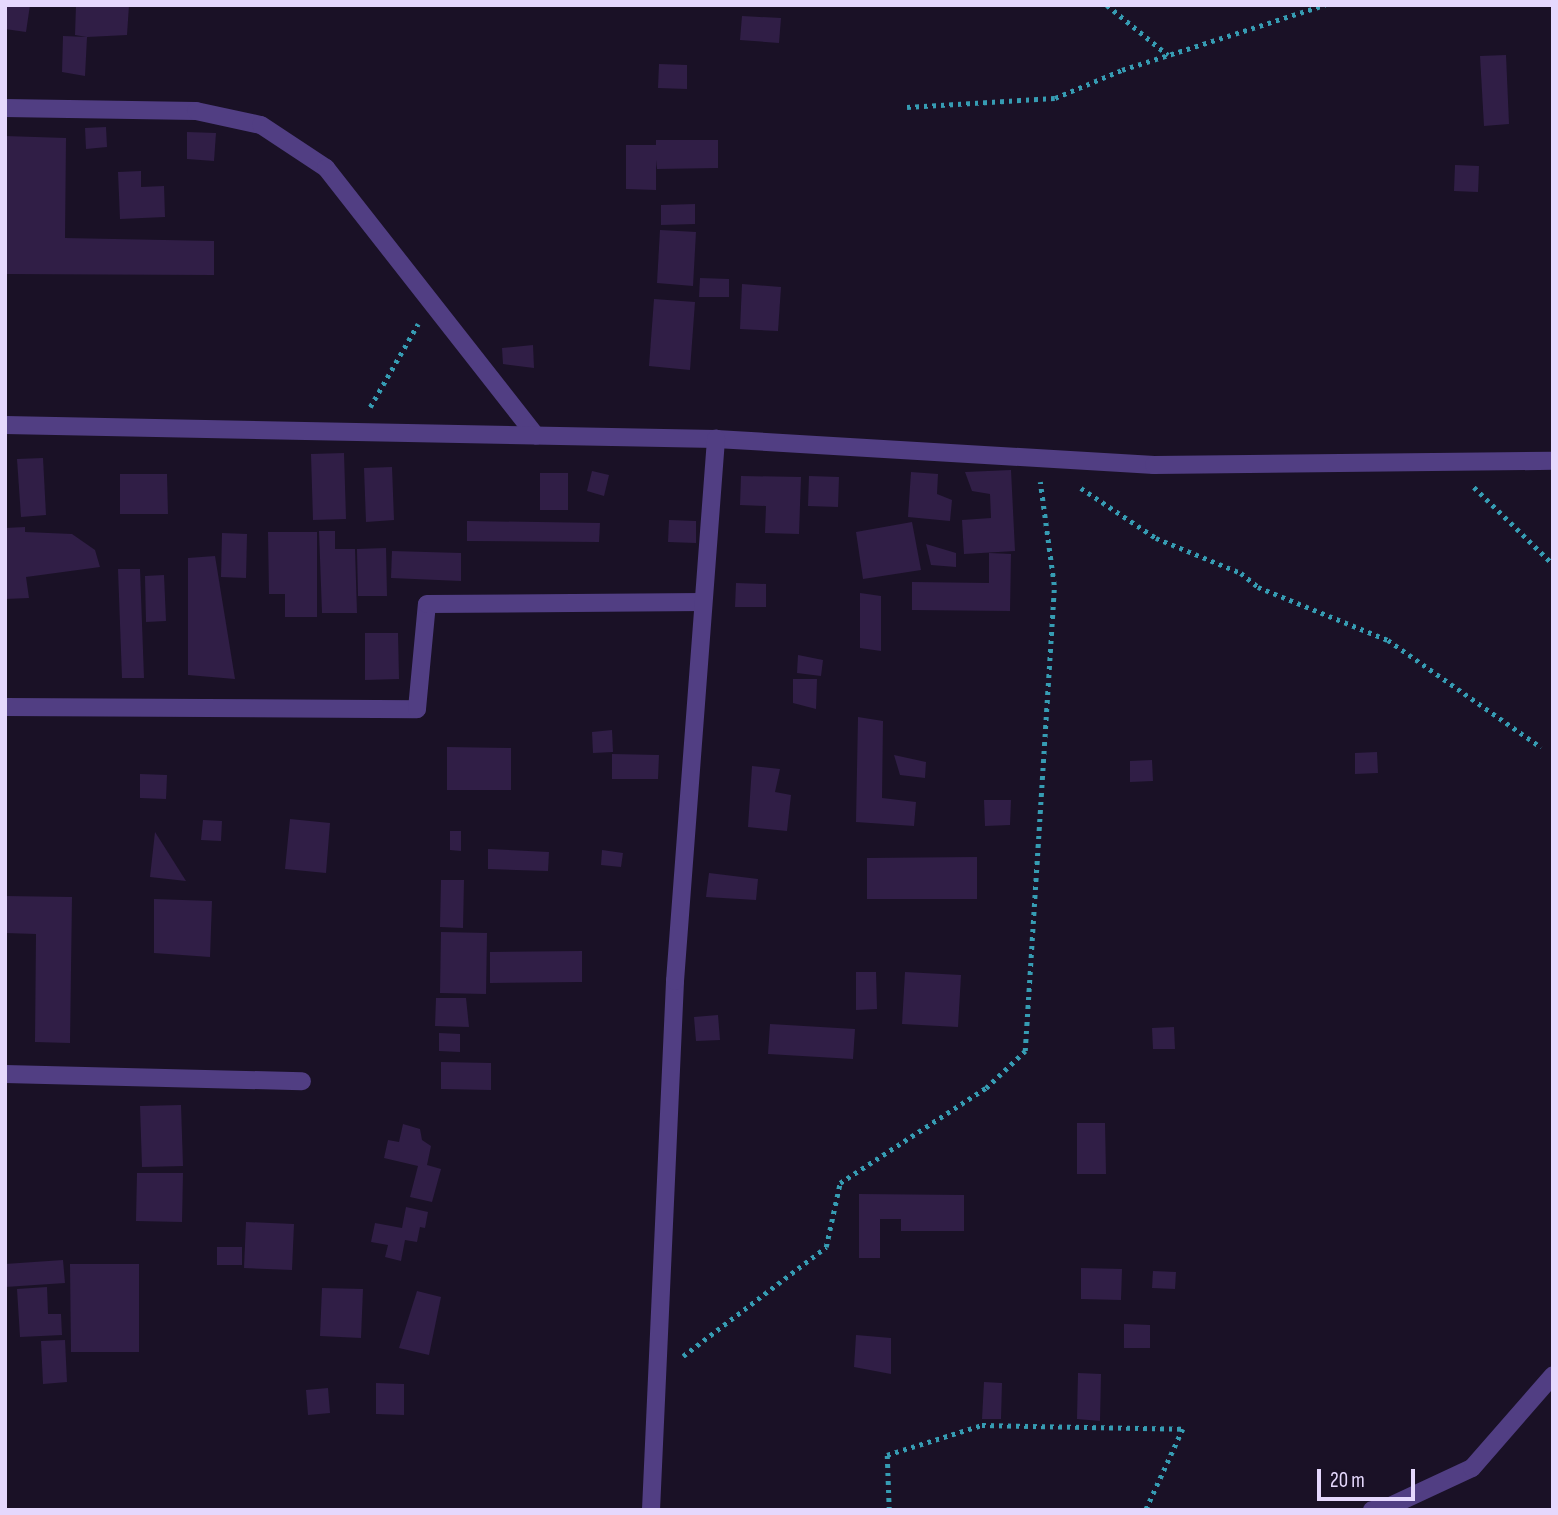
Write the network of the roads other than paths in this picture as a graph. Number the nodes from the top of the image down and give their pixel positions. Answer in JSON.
{"nodes":[{"id":1,"x":5,"y":108,"type":"edge"},
{"id":2,"x":5,"y":425,"type":"edge"},
{"id":3,"x":536,"y":436,"type":"junction"},
{"id":4,"x":716,"y":439,"type":"junction"},
{"id":5,"x":1553,"y":461,"type":"edge"},
{"id":6,"x":704,"y":602,"type":"junction"},
{"id":7,"x":5,"y":708,"type":"edge"},
{"id":8,"x":5,"y":1074,"type":"edge"},
{"id":9,"x":302,"y":1081,"type":"dead end"},
{"id":10,"x":1553,"y":1375,"type":"edge"},
{"id":11,"x":651,"y":1510,"type":"edge"},
{"id":12,"x":1372,"y":1510,"type":"edge"}],
"edges":[{"from":1,"to":3,"type":"street"},
{"from":2,"to":3,"type":"street"},
{"from":3,"to":4,"type":"street"},
{"from":4,"to":5,"type":"street"},
{"from":4,"to":6,"type":"street"},
{"from":6,"to":7,"type":"street"},
{"from":6,"to":11,"type":"street"},
{"from":8,"to":9,"type":"street"},
{"from":10,"to":12,"type":"street"}]}
